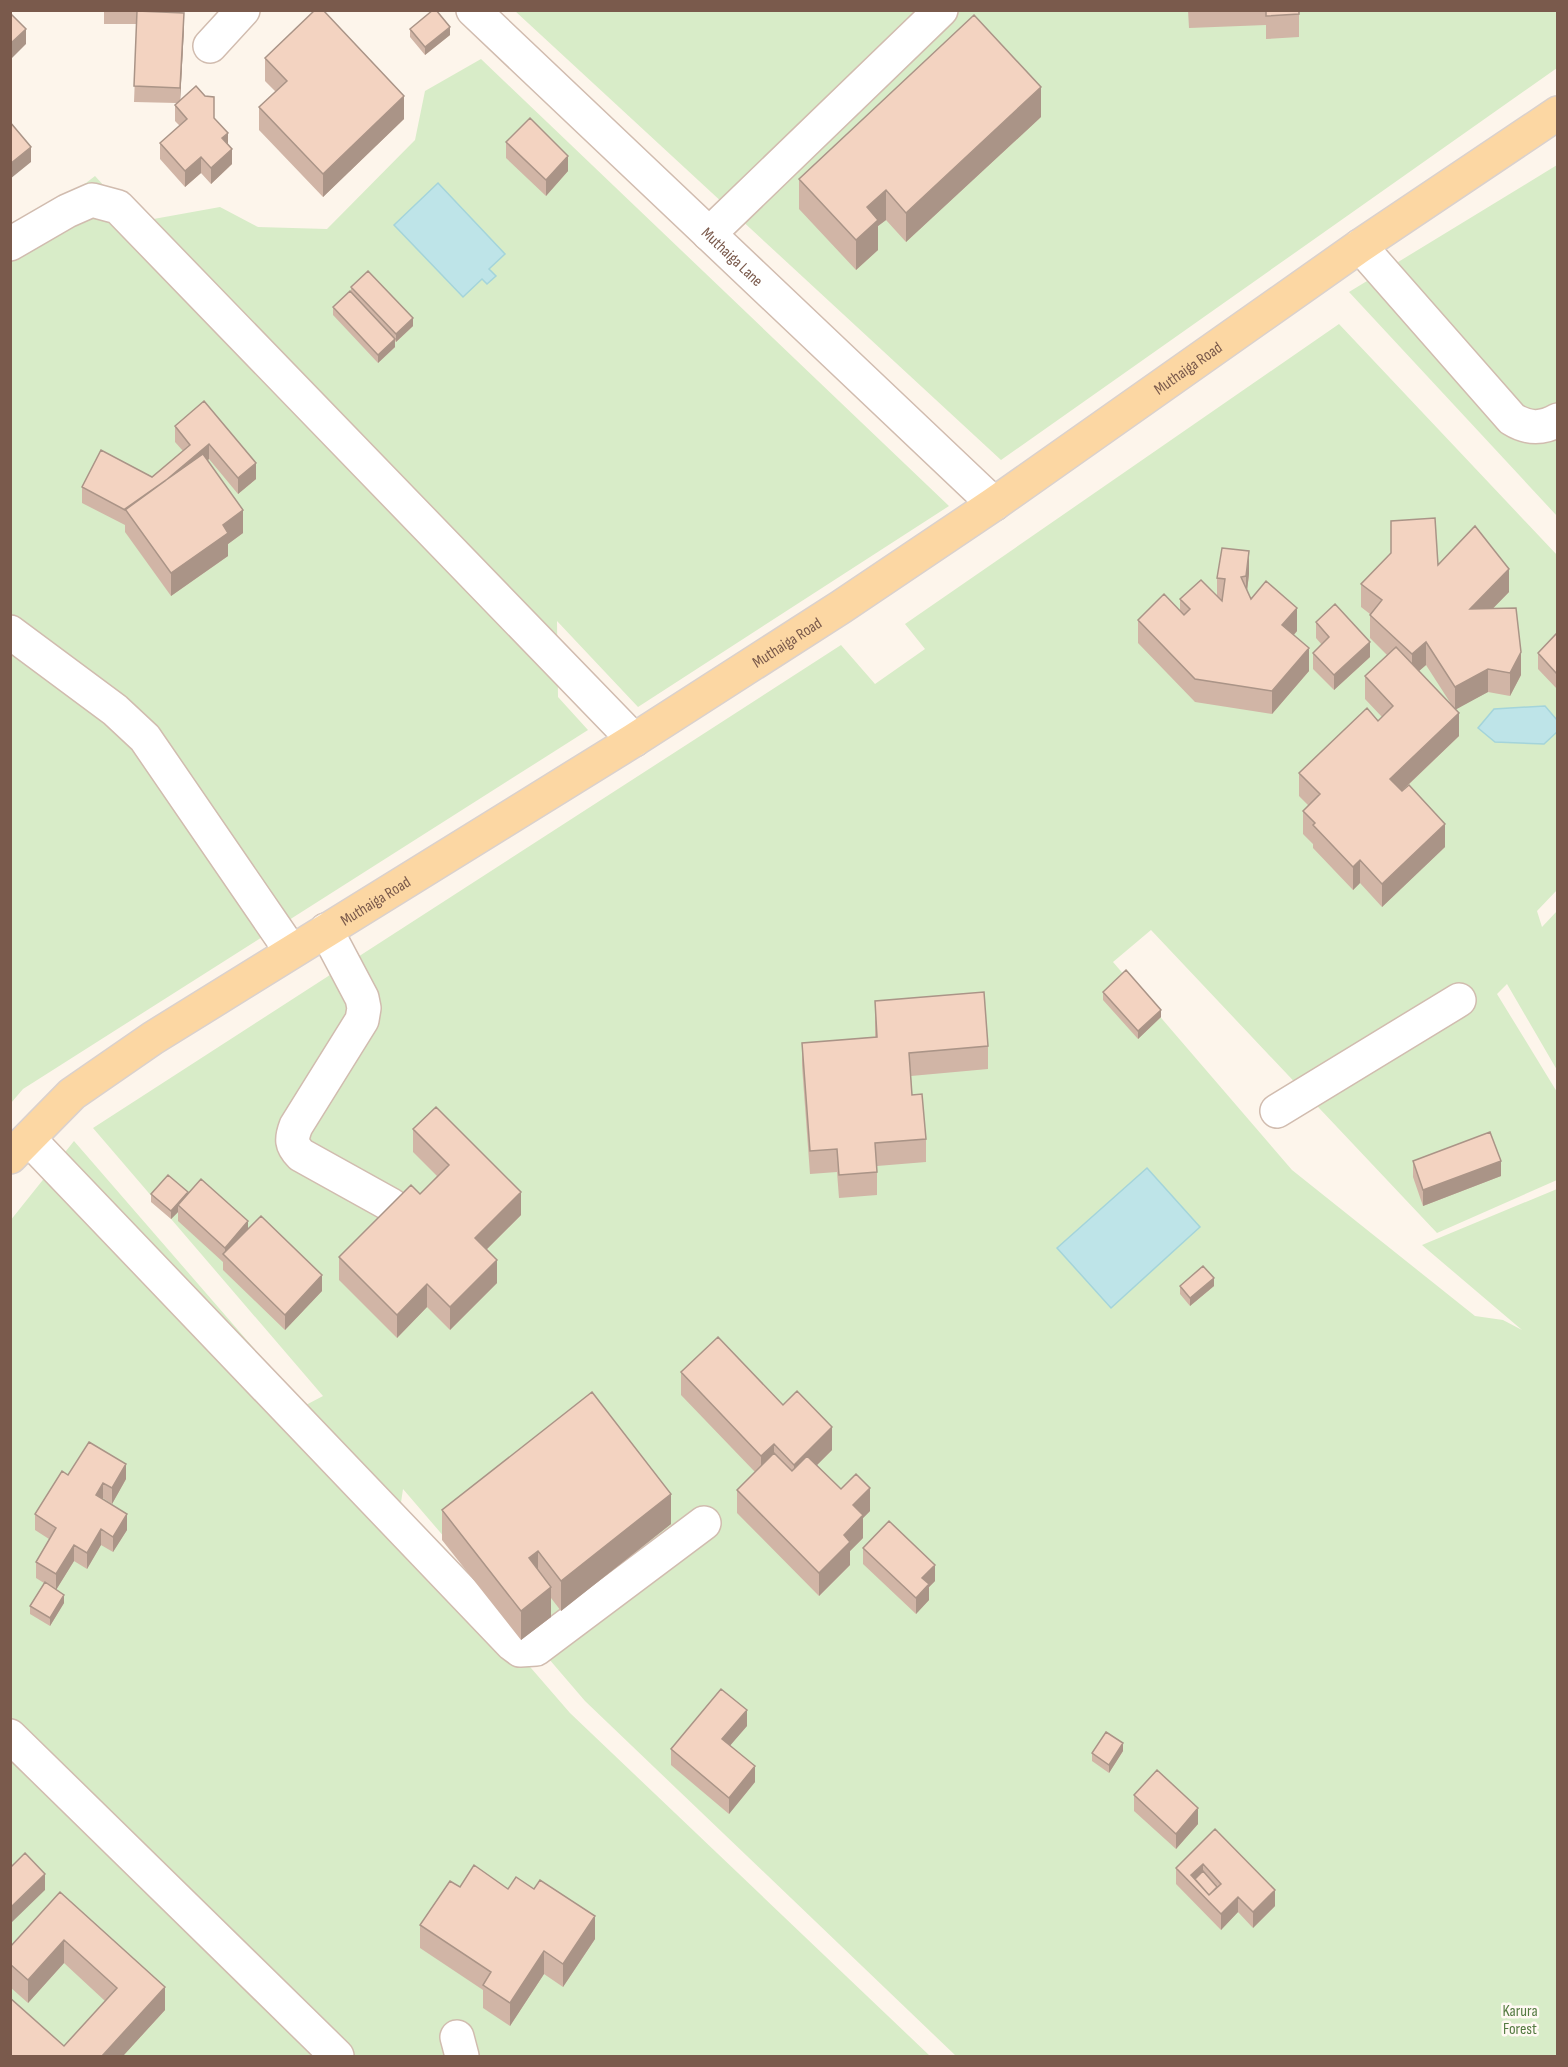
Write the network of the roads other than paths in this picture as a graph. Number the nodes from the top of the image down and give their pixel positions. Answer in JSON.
{"nodes":[{"id":1,"x":243,"y":10,"type":"edge"},
{"id":2,"x":473,"y":10,"type":"edge"},
{"id":3,"x":941,"y":10,"type":"edge"},
{"id":4,"x":210,"y":46,"type":"dead end"},
{"id":5,"x":1557,"y":113,"type":"edge"},
{"id":6,"x":709,"y":234,"type":"junction"},
{"id":7,"x":10,"y":244,"type":"edge"},
{"id":8,"x":1360,"y":246,"type":"junction"},
{"id":9,"x":1555,"y":426,"type":"edge"},
{"id":10,"x":994,"y":504,"type":"junction"},
{"id":11,"x":10,"y":632,"type":"edge"},
{"id":12,"x":634,"y":740,"type":"junction"},
{"id":13,"x":326,"y":930,"type":"junction"},
{"id":14,"x":291,"y":951,"type":"junction"},
{"id":15,"x":1459,"y":1000,"type":"dead end"},
{"id":16,"x":1277,"y":1111,"type":"dead end"},
{"id":17,"x":20,"y":1148,"type":"edge"},
{"id":18,"x":391,"y":1205,"type":"edge"},
{"id":19,"x":704,"y":1522,"type":"dead end"},
{"id":20,"x":10,"y":1736,"type":"edge"},
{"id":21,"x":337,"y":2056,"type":"edge"}],
"edges":[{"from":1,"to":4,"type":"street"},
{"from":2,"to":6,"type":"street","name":"Muthaiga Lane"},
{"from":3,"to":6,"type":"street"},
{"from":5,"to":8,"type":"main road","name":"Muthaiga Road"},
{"from":6,"to":10,"type":"street","name":"Muthaiga Lane"},
{"from":7,"to":12,"type":"street"},
{"from":8,"to":9,"type":"street"},
{"from":8,"to":10,"type":"main road","name":"Muthaiga Road"},
{"from":10,"to":12,"type":"main road","name":"Muthaiga Road"},
{"from":11,"to":14,"type":"street"},
{"from":12,"to":13,"type":"main road","name":"Muthaiga Road"},
{"from":13,"to":14,"type":"main road","name":"Muthaiga Road"},
{"from":13,"to":18,"type":"street"},
{"from":14,"to":17,"type":"main road","name":"Muthaiga Road"},
{"from":15,"to":16,"type":"street"},
{"from":17,"to":19,"type":"street"},
{"from":20,"to":21,"type":"street"}]}
